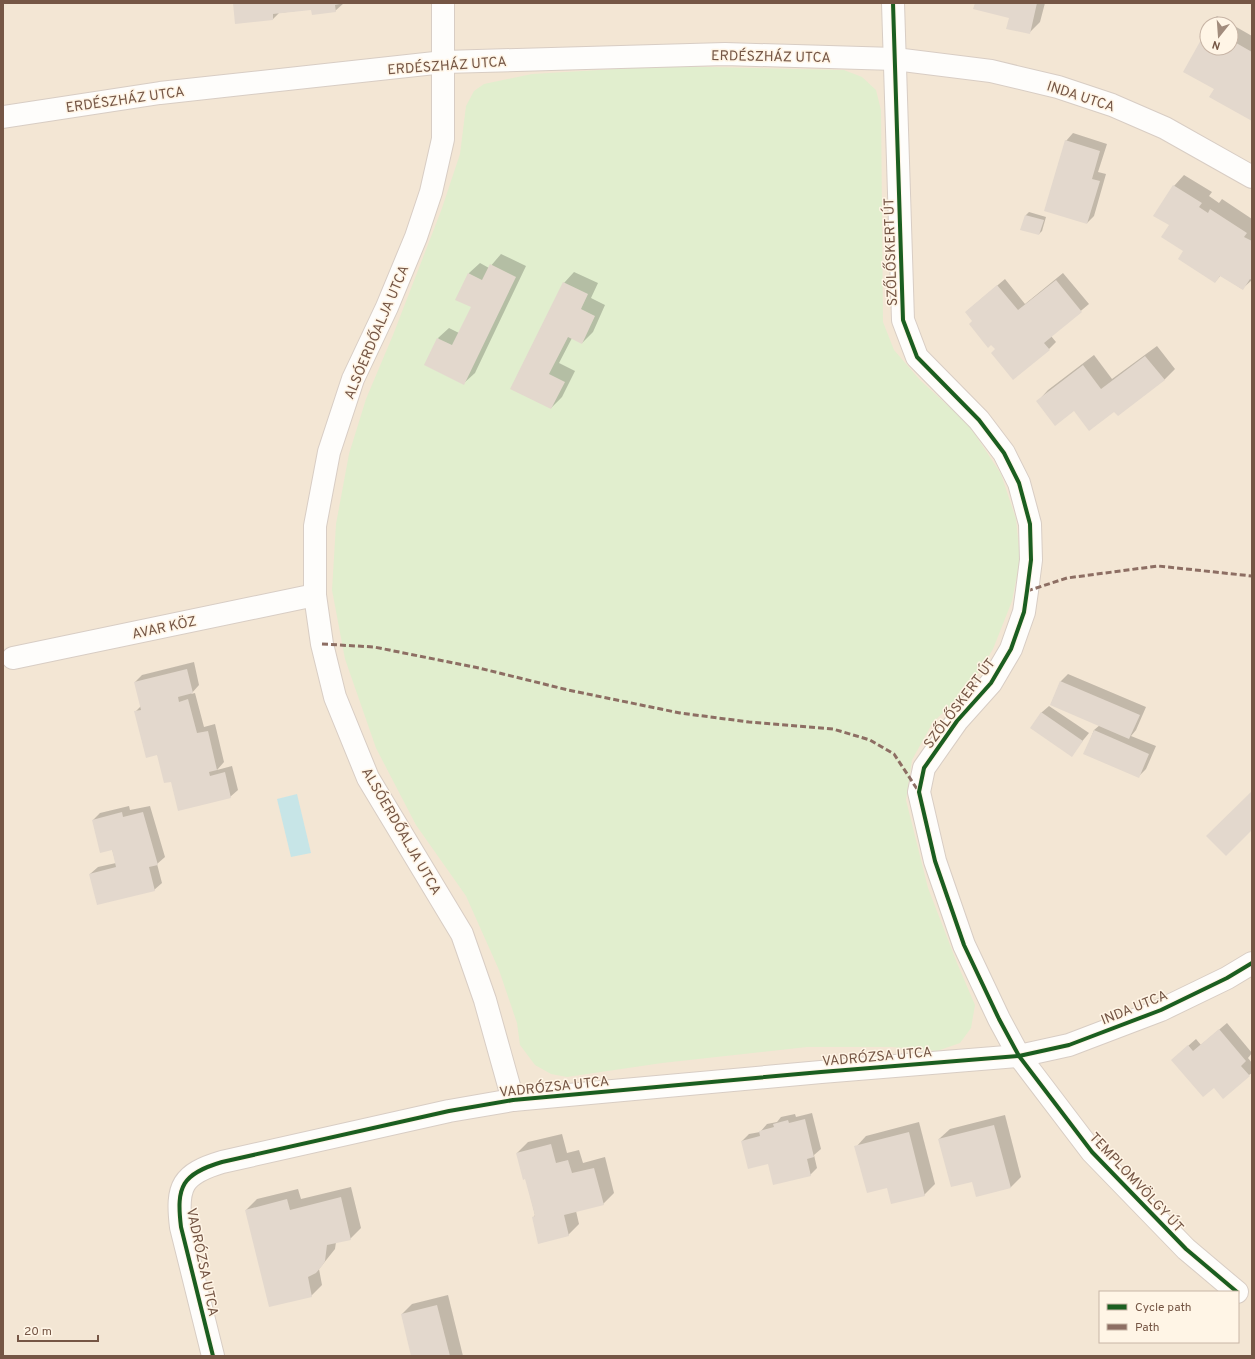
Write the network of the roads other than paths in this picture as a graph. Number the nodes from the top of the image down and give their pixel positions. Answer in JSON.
{"nodes":[{"id":1,"x":443,"y":3,"type":"edge"},
{"id":2,"x":893,"y":3,"type":"edge"},
{"id":3,"x":894,"y":59,"type":"junction"},
{"id":4,"x":444,"y":62,"type":"junction"},
{"id":5,"x":3,"y":117,"type":"edge"},
{"id":6,"x":1252,"y":177,"type":"edge"},
{"id":7,"x":315,"y":595,"type":"junction"},
{"id":8,"x":13,"y":658,"type":"dead end"},
{"id":9,"x":1252,"y":963,"type":"edge"},
{"id":10,"x":1019,"y":1056,"type":"junction"},
{"id":11,"x":513,"y":1100,"type":"junction"},
{"id":12,"x":1237,"y":1291,"type":"edge"},
{"id":13,"x":1239,"y":1293,"type":"edge"},
{"id":14,"x":1252,"y":1304,"type":"edge"},
{"id":15,"x":213,"y":1356,"type":"edge"}],
"edges":[{"from":1,"to":4,"type":"street","name":"ALSÓERDŐALJA UTCA"},
{"from":2,"to":3,"type":"street","name":"SZŐLŐSKERT ÚT"},
{"from":3,"to":4,"type":"street","name":"ERDÉSZHÁZ UTCA"},
{"from":3,"to":6,"type":"street","name":"INDA UTCA"},
{"from":3,"to":10,"type":"street","name":"SZŐLŐSKERT ÚT"},
{"from":4,"to":5,"type":"street","name":"ERDÉSZHÁZ UTCA"},
{"from":4,"to":7,"type":"street","name":"ALSÓERDŐALJA UTCA"},
{"from":7,"to":8,"type":"street","name":"AVAR KÖZ"},
{"from":7,"to":11,"type":"street","name":"ALSÓERDŐALJA UTCA"},
{"from":9,"to":10,"type":"street","name":"INDA UTCA"},
{"from":10,"to":11,"type":"street","name":"VADRÓZSA UTCA"},
{"from":10,"to":12,"type":"street","name":"TEMPLOMVÖLGY ÚT"},
{"from":11,"to":15,"type":"street","name":"VADRÓZSA UTCA"},
{"from":13,"to":14,"type":"street","name":"TEMPLOMVÖLGY ÚT"}]}
